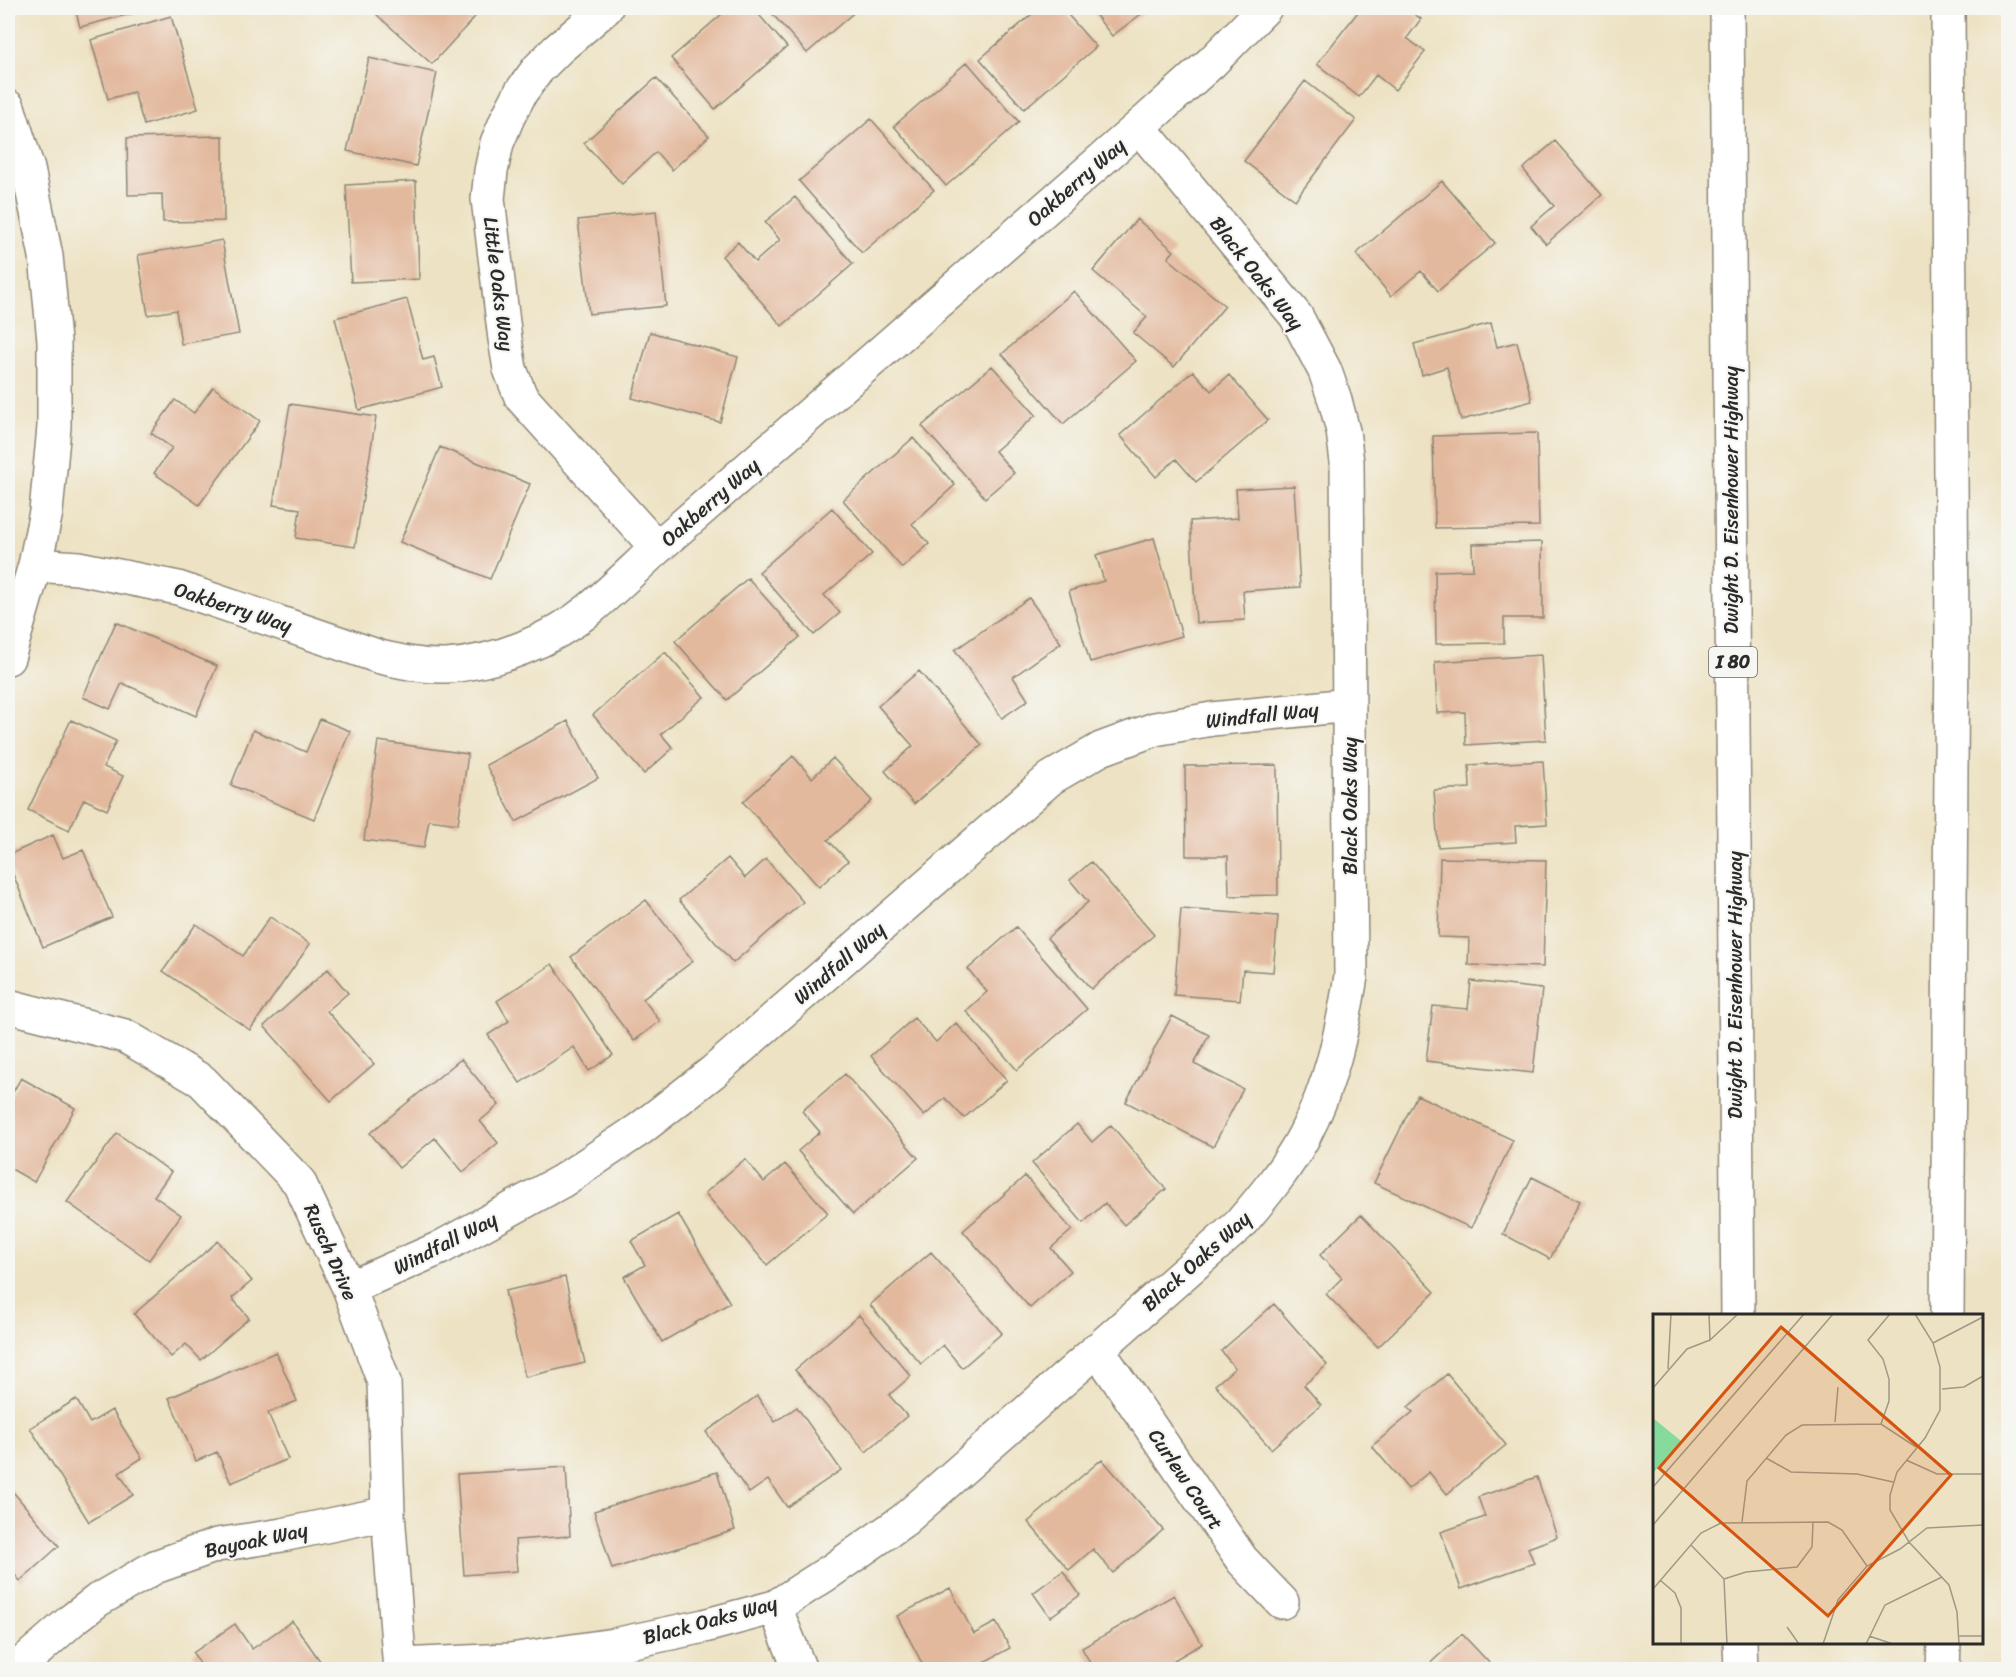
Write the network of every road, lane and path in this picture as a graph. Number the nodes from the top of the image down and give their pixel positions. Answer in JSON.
{"nodes":[{"id":1,"x":606,"y":8,"type":"edge"},
{"id":2,"x":1264,"y":8,"type":"edge"},
{"id":3,"x":1727,"y":8,"type":"edge"},
{"id":4,"x":1948,"y":8,"type":"edge"},
{"id":5,"x":8,"y":107,"type":"edge"},
{"id":6,"x":1139,"y":127,"type":"junction"},
{"id":7,"x":657,"y":548,"type":"junction"},
{"id":8,"x":35,"y":565,"type":"junction"},
{"id":9,"x":8,"y":658,"type":"edge"},
{"id":10,"x":1349,"y":705,"type":"junction"},
{"id":11,"x":8,"y":1006,"type":"edge"},
{"id":12,"x":349,"y":1288,"type":"junction"},
{"id":13,"x":1738,"y":1314,"type":"edge"},
{"id":14,"x":1947,"y":1314,"type":"edge"},
{"id":15,"x":1097,"y":1349,"type":"junction"},
{"id":16,"x":388,"y":1513,"type":"junction"},
{"id":17,"x":1282,"y":1602,"type":"dead end"},
{"id":18,"x":775,"y":1607,"type":"junction"},
{"id":19,"x":1740,"y":1644,"type":"edge"},
{"id":20,"x":1944,"y":1644,"type":"edge"},
{"id":21,"x":400,"y":1667,"type":"edge"},
{"id":22,"x":15,"y":1670,"type":"edge"},
{"id":23,"x":800,"y":1670,"type":"edge"},
{"id":24,"x":1741,"y":1670,"type":"edge"},
{"id":25,"x":1944,"y":1670,"type":"edge"}],
"edges":[{"from":1,"to":7,"type":"main road","name":"Little Oaks Way"},
{"from":2,"to":6,"type":"main road","name":"Oakberry Way"},
{"from":3,"to":13,"type":"main road","name":"Dwight D. Eisenhower Highway","number":"I 80"},
{"from":4,"to":14,"type":"main road"},
{"from":5,"to":8,"type":"main road"},
{"from":6,"to":7,"type":"main road","name":"Oakberry Way"},
{"from":6,"to":10,"type":"main road","name":"Black Oaks Way"},
{"from":7,"to":8,"type":"main road","name":"Oakberry Way"},
{"from":8,"to":9,"type":"main road"},
{"from":10,"to":12,"type":"main road","name":"Windfall Way"},
{"from":10,"to":15,"type":"main road","name":"Black Oaks Way"},
{"from":11,"to":12,"type":"main road","name":"Rusch Drive"},
{"from":12,"to":16,"type":"main road","name":"Rusch Drive"},
{"from":15,"to":17,"type":"main road","name":"Curlew Court"},
{"from":15,"to":18,"type":"main road","name":"Black Oaks Way"},
{"from":16,"to":21,"type":"main road","name":"Rusch Drive"},
{"from":16,"to":22,"type":"main road","name":"Bayoak Way"},
{"from":18,"to":21,"type":"main road","name":"Black Oaks Way"},
{"from":18,"to":23,"type":"main road"},
{"from":19,"to":24,"type":"main road"},
{"from":20,"to":25,"type":"main road"}]}
